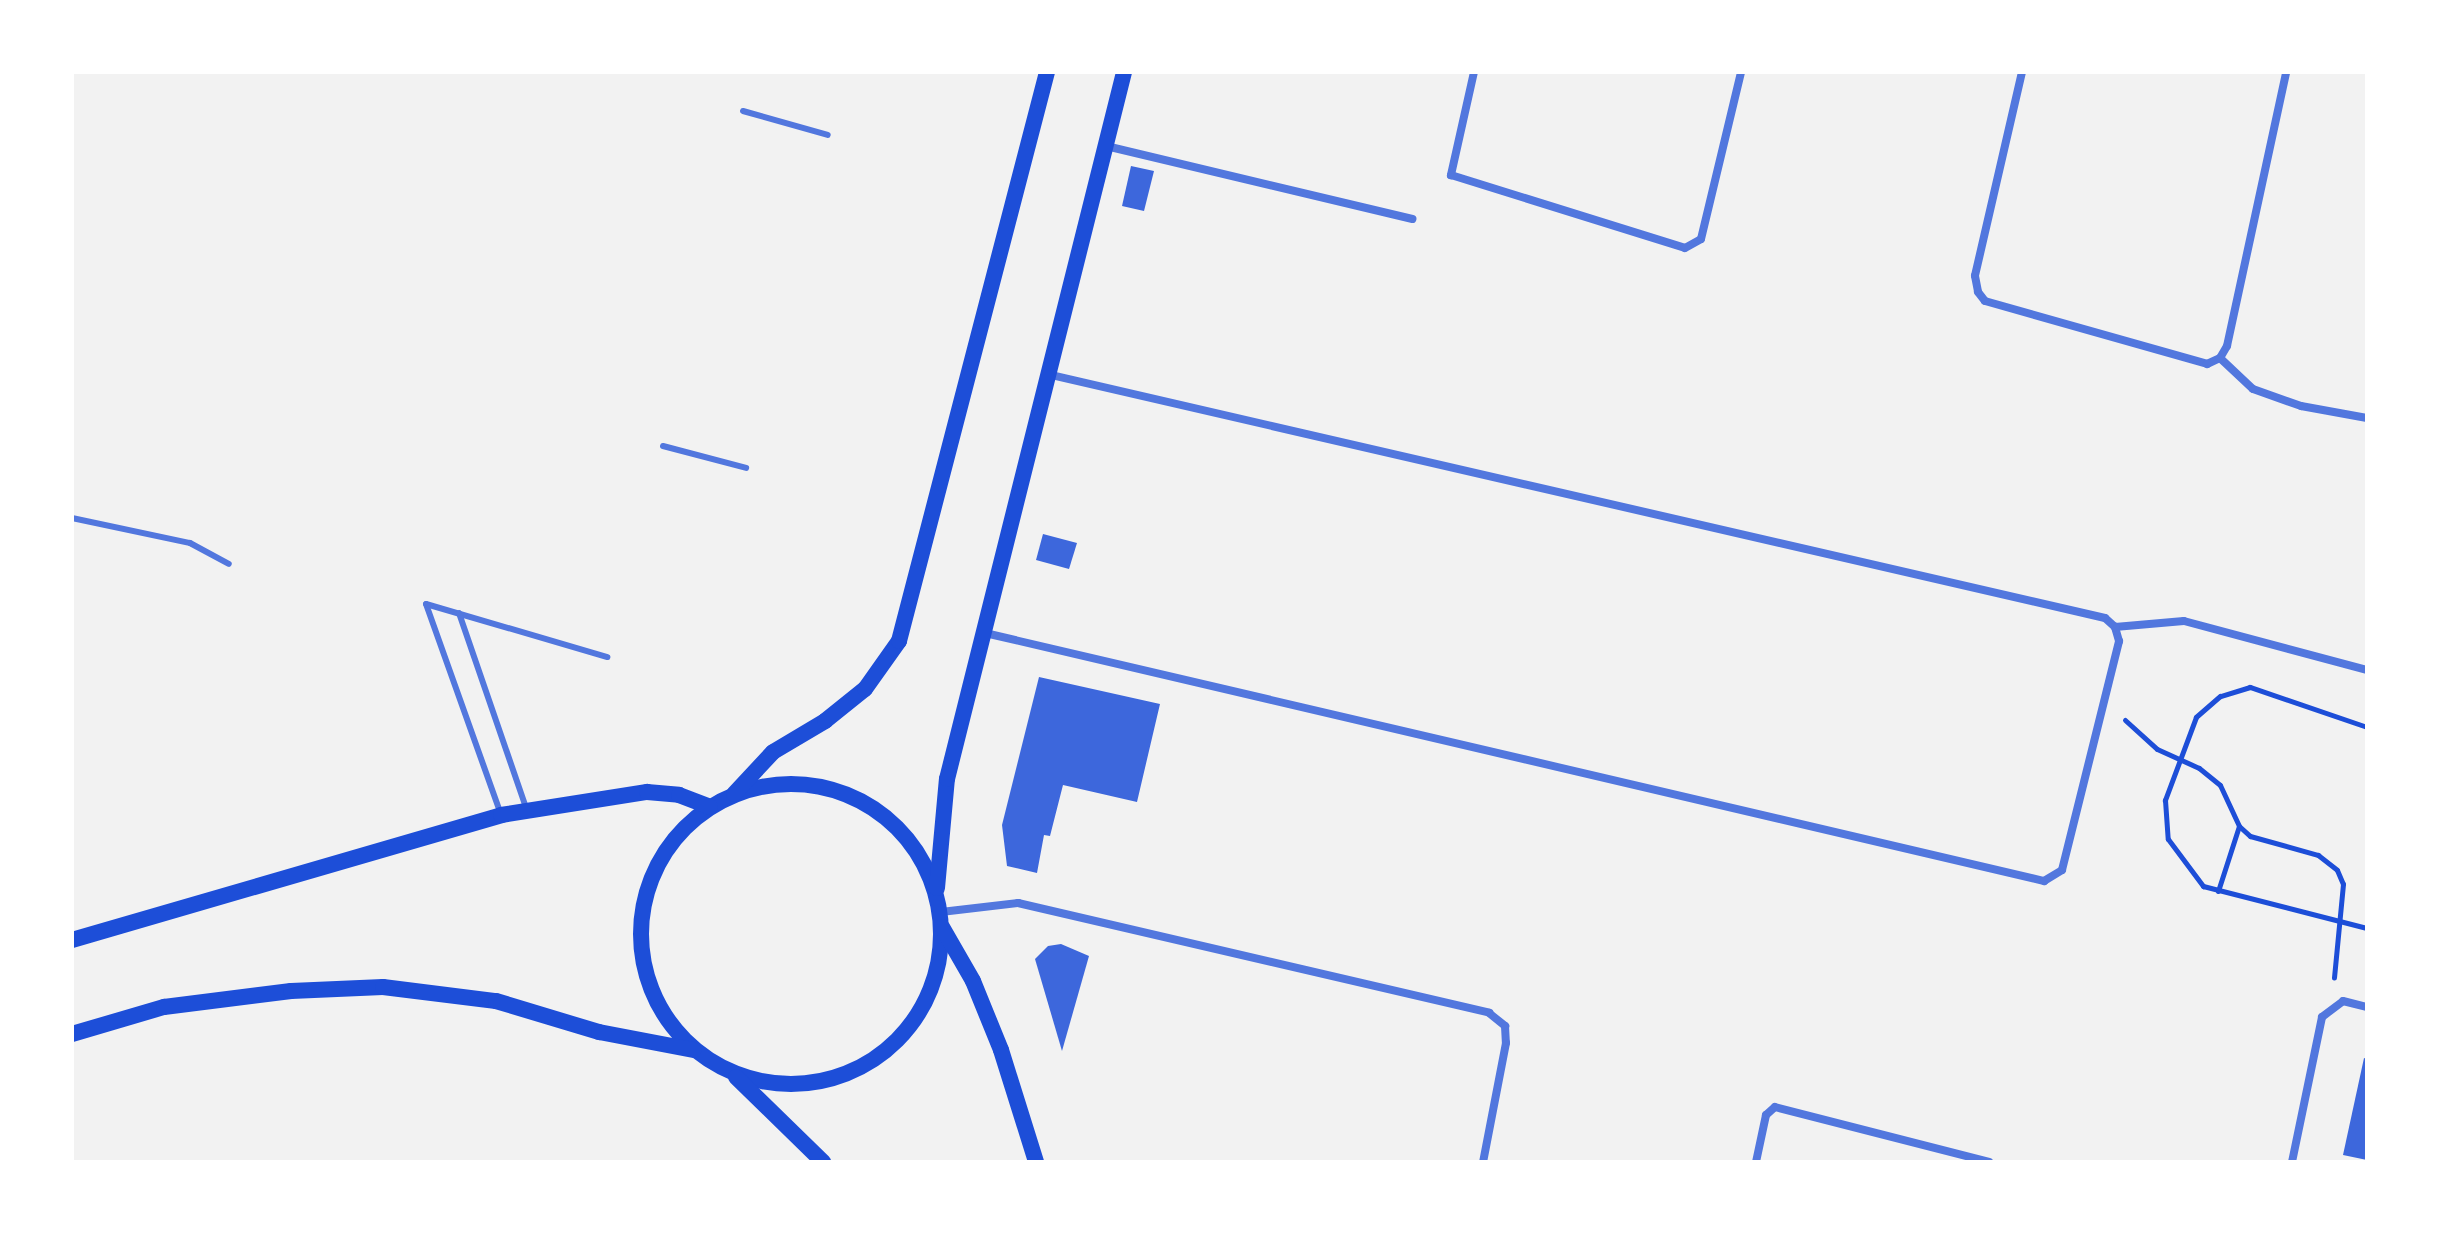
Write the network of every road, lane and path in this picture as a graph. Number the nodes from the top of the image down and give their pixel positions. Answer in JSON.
{"nodes":[{"id":1,"x":1047,"y":72,"type":"edge"},
{"id":2,"x":1124,"y":72,"type":"edge"},
{"id":3,"x":1474,"y":72,"type":"edge"},
{"id":4,"x":1741,"y":72,"type":"edge"},
{"id":5,"x":2022,"y":72,"type":"edge"},
{"id":6,"x":2286,"y":72,"type":"edge"},
{"id":7,"x":743,"y":111,"type":"dead end"},
{"id":8,"x":828,"y":135,"type":"dead end"},
{"id":9,"x":1106,"y":146,"type":"junction"},
{"id":10,"x":1412,"y":219,"type":"dead end"},
{"id":11,"x":2220,"y":358,"type":"junction"},
{"id":12,"x":1051,"y":375,"type":"junction"},
{"id":13,"x":2367,"y":418,"type":"edge"},
{"id":14,"x":663,"y":446,"type":"dead end"},
{"id":15,"x":746,"y":468,"type":"dead end"},
{"id":16,"x":72,"y":518,"type":"edge"},
{"id":17,"x":229,"y":564,"type":"dead end"},
{"id":18,"x":459,"y":613,"type":"junction"},
{"id":19,"x":2115,"y":627,"type":"junction"},
{"id":20,"x":985,"y":633,"type":"junction"},
{"id":21,"x":607,"y":657,"type":"dead end"},
{"id":22,"x":2367,"y":670,"type":"edge"},
{"id":23,"x":2120,"y":709,"type":"dead end"},
{"id":24,"x":2367,"y":727,"type":"edge"},
{"id":25,"x":2179,"y":761,"type":"junction"},
{"id":26,"x":734,"y":794,"type":"junction"},
{"id":27,"x":710,"y":807,"type":"junction"},
{"id":28,"x":527,"y":811,"type":"junction"},
{"id":29,"x":501,"y":815,"type":"junction"},
{"id":30,"x":2239,"y":826,"type":"junction"},
{"id":31,"x":2218,"y":891,"type":"junction"},
{"id":32,"x":937,"y":894,"type":"junction"},
{"id":33,"x":941,"y":920,"type":"junction"},
{"id":34,"x":2341,"y":923,"type":"junction"},
{"id":35,"x":2367,"y":928,"type":"edge"},
{"id":36,"x":72,"y":940,"type":"edge"},
{"id":37,"x":2331,"y":1007,"type":"junction"},
{"id":38,"x":2367,"y":1007,"type":"edge"},
{"id":39,"x":72,"y":1034,"type":"edge"},
{"id":40,"x":693,"y":1050,"type":"junction"},
{"id":41,"x":735,"y":1075,"type":"junction"},
{"id":42,"x":823,"y":1162,"type":"edge"},
{"id":43,"x":1036,"y":1162,"type":"edge"},
{"id":44,"x":1483,"y":1162,"type":"edge"},
{"id":45,"x":1756,"y":1162,"type":"edge"},
{"id":46,"x":1989,"y":1162,"type":"edge"},
{"id":47,"x":2292,"y":1162,"type":"edge"}],
"edges":[{"from":1,"to":26,"type":"main road"},
{"from":2,"to":9,"type":"main road"},
{"from":3,"to":4,"type":"street"},
{"from":5,"to":11,"type":"street"},
{"from":6,"to":11,"type":"street"},
{"from":7,"to":8,"type":"lane"},
{"from":9,"to":10,"type":"street"},
{"from":9,"to":12,"type":"main road"},
{"from":11,"to":13,"type":"street"},
{"from":12,"to":19,"type":"street"},
{"from":12,"to":20,"type":"main road"},
{"from":14,"to":15,"type":"lane"},
{"from":16,"to":17,"type":"lane"},
{"from":18,"to":21,"type":"lane"},
{"from":18,"to":28,"type":"lane"},
{"from":18,"to":29,"type":"lane"},
{"from":19,"to":20,"type":"street"},
{"from":19,"to":22,"type":"street"},
{"from":20,"to":32,"type":"main road"},
{"from":23,"to":25,"type":"path"},
{"from":24,"to":25,"type":"path"},
{"from":25,"to":30,"type":"path"},
{"from":25,"to":31,"type":"path"},
{"from":26,"to":27,"type":"main road"},
{"from":26,"to":32,"type":"main road"},
{"from":27,"to":28,"type":"main road"},
{"from":27,"to":40,"type":"main road"},
{"from":28,"to":29,"type":"main road"},
{"from":29,"to":36,"type":"main road"},
{"from":30,"to":31,"type":"path"},
{"from":30,"to":34,"type":"path"},
{"from":31,"to":34,"type":"path"},
{"from":32,"to":33,"type":"main road"},
{"from":33,"to":41,"type":"main road"},
{"from":33,"to":43,"type":"main road"},
{"from":33,"to":44,"type":"street"},
{"from":34,"to":35,"type":"path"},
{"from":34,"to":37,"type":"path"},
{"from":37,"to":38,"type":"street"},
{"from":37,"to":47,"type":"street"},
{"from":39,"to":40,"type":"main road"},
{"from":40,"to":41,"type":"main road"},
{"from":41,"to":42,"type":"main road"},
{"from":45,"to":46,"type":"street"}]}
